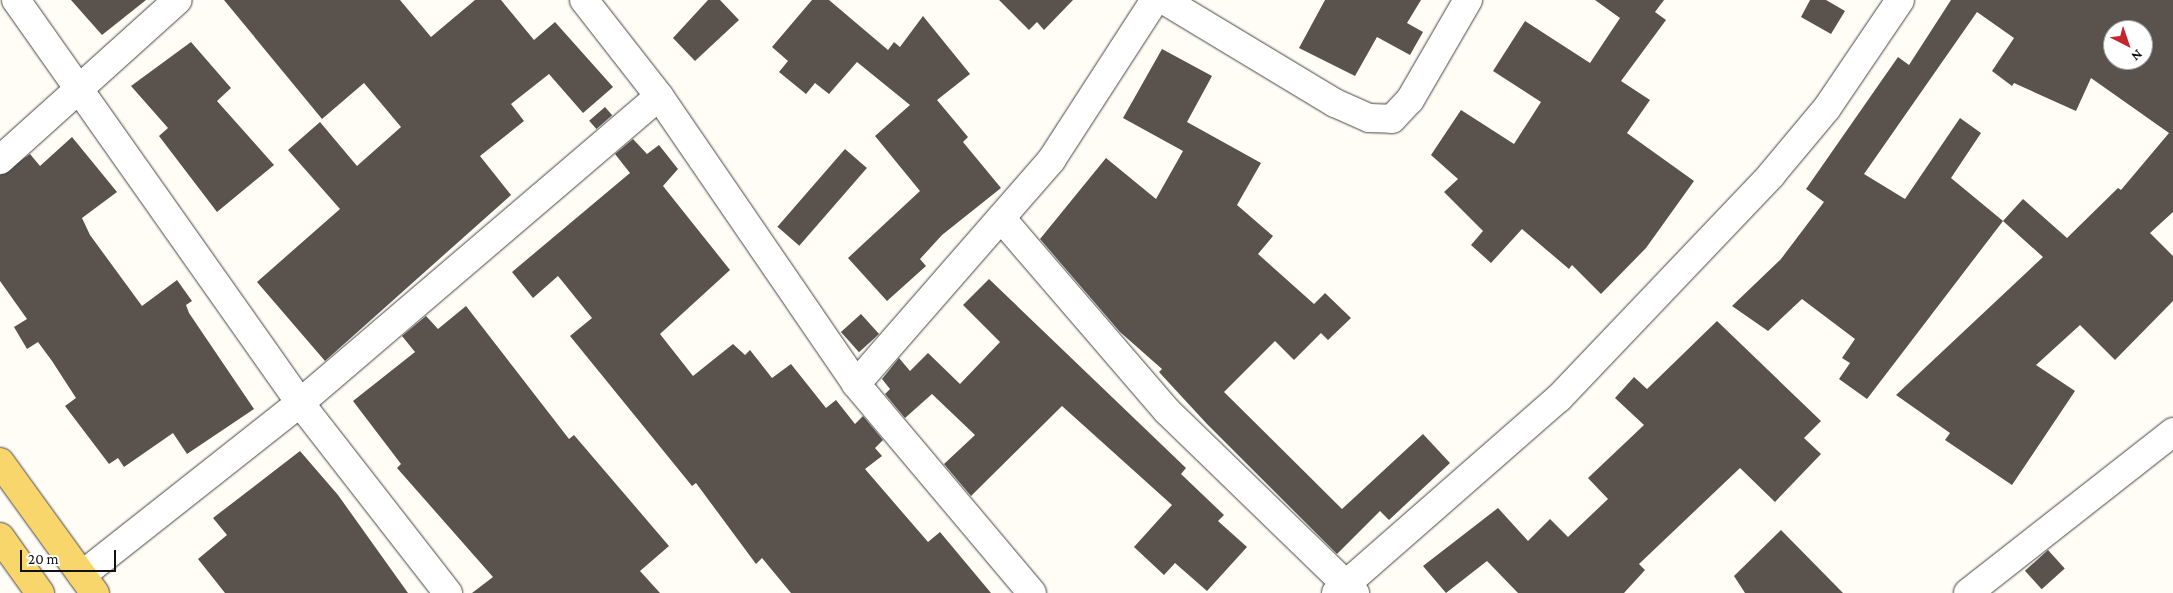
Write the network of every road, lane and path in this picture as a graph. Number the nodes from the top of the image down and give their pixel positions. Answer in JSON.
{"nodes":[{"id":1,"x":16,"y":0,"type":"edge"},
{"id":2,"x":178,"y":0,"type":"edge"},
{"id":3,"x":584,"y":0,"type":"edge"},
{"id":4,"x":1155,"y":0,"type":"edge"},
{"id":5,"x":1164,"y":0,"type":"edge"},
{"id":6,"x":1468,"y":0,"type":"edge"},
{"id":7,"x":1900,"y":0,"type":"edge"},
{"id":8,"x":81,"y":89,"type":"junction"},
{"id":9,"x":660,"y":96,"type":"junction"},
{"id":10,"x":0,"y":160,"type":"edge"},
{"id":11,"x":1001,"y":218,"type":"junction"},
{"id":12,"x":856,"y":384,"type":"junction"},
{"id":13,"x":300,"y":403,"type":"junction"},
{"id":14,"x":2173,"y":432,"type":"edge"},
{"id":15,"x":0,"y":462,"type":"edge"},
{"id":16,"x":0,"y":537,"type":"edge"},
{"id":17,"x":89,"y":584,"type":"edge"},
{"id":18,"x":1346,"y":590,"type":"edge"},
{"id":19,"x":40,"y":593,"type":"edge"},
{"id":20,"x":448,"y":593,"type":"edge"},
{"id":21,"x":1032,"y":593,"type":"edge"},
{"id":22,"x":1968,"y":593,"type":"edge"}],
"edges":[{"from":1,"to":8,"type":"street"},
{"from":2,"to":8,"type":"street"},
{"from":3,"to":9,"type":"street"},
{"from":4,"to":11,"type":"street"},
{"from":5,"to":6,"type":"street"},
{"from":7,"to":18,"type":"street"},
{"from":8,"to":10,"type":"street"},
{"from":8,"to":13,"type":"street"},
{"from":9,"to":12,"type":"street"},
{"from":9,"to":13,"type":"street"},
{"from":11,"to":12,"type":"street"},
{"from":11,"to":18,"type":"street"},
{"from":12,"to":21,"type":"street"},
{"from":13,"to":17,"type":"street"},
{"from":13,"to":20,"type":"street"},
{"from":14,"to":22,"type":"street"},
{"from":15,"to":17,"type":"main road"},
{"from":16,"to":19,"type":"main road"}]}
